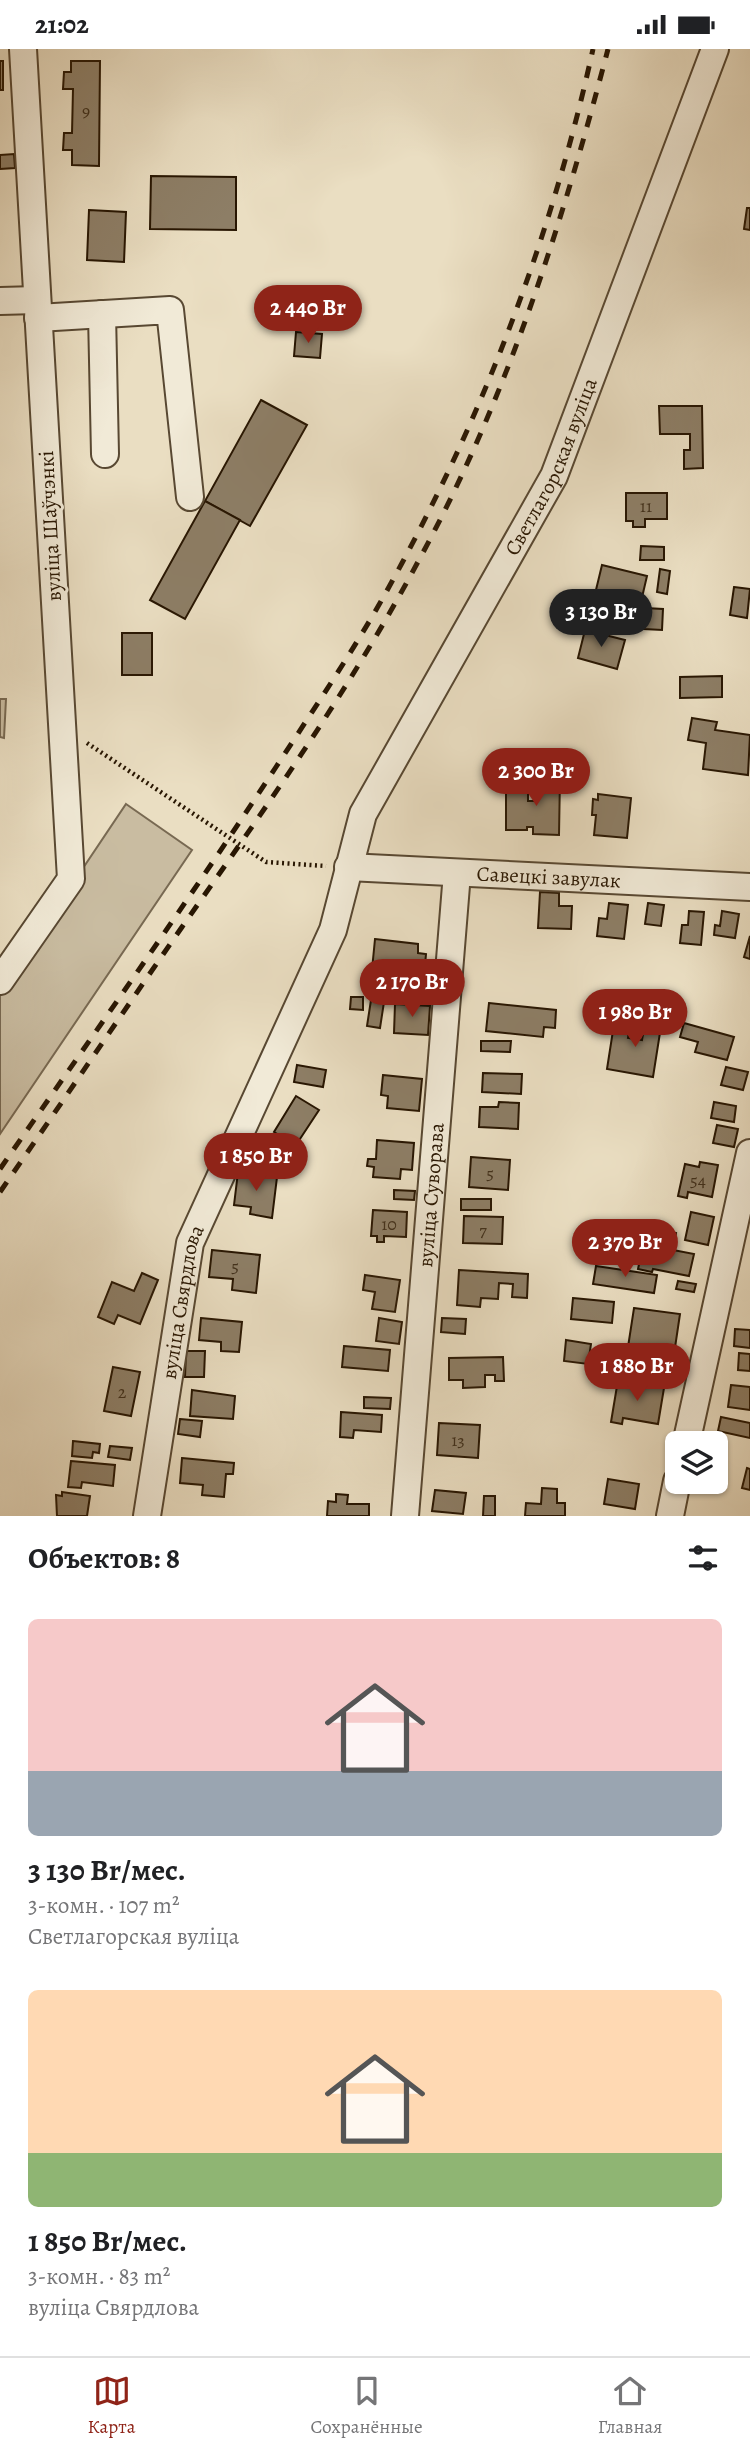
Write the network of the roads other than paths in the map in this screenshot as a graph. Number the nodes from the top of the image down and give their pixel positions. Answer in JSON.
{"nodes":[{"id":1,"x":23,"y":49,"type":"edge"},
{"id":2,"x":715,"y":49,"type":"edge"},
{"id":3,"x":0,"y":301,"type":"edge"},
{"id":4,"x":38,"y":309,"type":"junction"},
{"id":5,"x":102,"y":314,"type":"junction"},
{"id":6,"x":105,"y":454,"type":"dead end"},
{"id":7,"x":190,"y":497,"type":"dead end"},
{"id":8,"x":348,"y":867,"type":"junction"},
{"id":9,"x":457,"y":873,"type":"junction"},
{"id":10,"x":750,"y":887,"type":"edge"},
{"id":11,"x":0,"y":981,"type":"edge"},
{"id":12,"x":750,"y":1153,"type":"edge"},
{"id":13,"x":689,"y":1431,"type":"edge"},
{"id":14,"x":674,"y":1494,"type":"edge"},
{"id":15,"x":147,"y":1516,"type":"edge"},
{"id":16,"x":405,"y":1516,"type":"edge"},
{"id":17,"x":670,"y":1516,"type":"edge"}],
"edges":[{"from":1,"to":4,"type":"street","name":"вуліца Шаўчэнкі"},
{"from":2,"to":8,"type":"street","name":"Светлагорская вуліца"},
{"from":3,"to":4,"type":"street"},
{"from":4,"to":5,"type":"street"},
{"from":4,"to":11,"type":"street","name":"вуліца Шаўчэнкі"},
{"from":5,"to":6,"type":"street"},
{"from":5,"to":7,"type":"street"},
{"from":8,"to":9,"type":"street","name":"Савецкі завулак"},
{"from":8,"to":15,"type":"street","name":"вуліца Свярдлова"},
{"from":9,"to":10,"type":"street","name":"Савецкі завулак"},
{"from":9,"to":16,"type":"street","name":"вуліца Суворава"},
{"from":12,"to":13,"type":"street"},
{"from":14,"to":17,"type":"street"}]}
